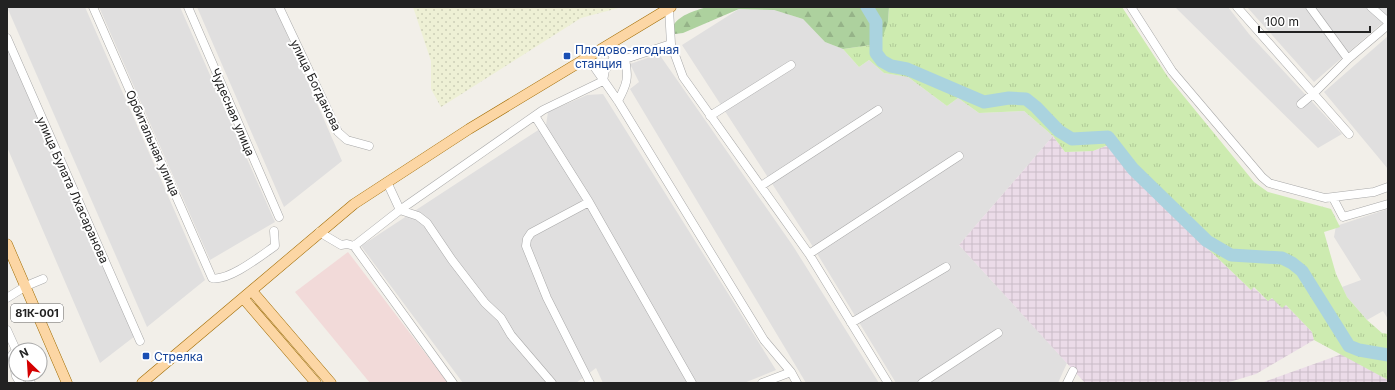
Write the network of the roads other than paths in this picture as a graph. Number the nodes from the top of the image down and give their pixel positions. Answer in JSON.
{"nodes":[{"id":1,"x":93,"y":7,"type":"edge"},
{"id":2,"x":188,"y":7,"type":"edge"},
{"id":3,"x":279,"y":7,"type":"edge"},
{"id":4,"x":1131,"y":7,"type":"edge"},
{"id":5,"x":1238,"y":7,"type":"edge"},
{"id":6,"x":1310,"y":7,"type":"edge"},
{"id":7,"x":1371,"y":7,"type":"edge"},
{"id":8,"x":670,"y":8,"type":"edge"},
{"id":9,"x":1388,"y":24,"type":"edge"},
{"id":10,"x":7,"y":38,"type":"edge"},
{"id":11,"x":671,"y":44,"type":"junction"},
{"id":12,"x":608,"y":46,"type":"junction"},
{"id":13,"x":588,"y":58,"type":"junction"},
{"id":14,"x":614,"y":58,"type":"junction"},
{"id":15,"x":1348,"y":59,"type":"junction"},
{"id":16,"x":625,"y":60,"type":"junction"},
{"id":17,"x":791,"y":65,"type":"dead end"},
{"id":18,"x":603,"y":81,"type":"junction"},
{"id":19,"x":1314,"y":93,"type":"junction"},
{"id":20,"x":618,"y":101,"type":"junction"},
{"id":21,"x":1301,"y":104,"type":"dead end"},
{"id":22,"x":878,"y":110,"type":"dead end"},
{"id":23,"x":535,"y":116,"type":"junction"},
{"id":24,"x":710,"y":116,"type":"junction"},
{"id":25,"x":1349,"y":134,"type":"dead end"},
{"id":26,"x":369,"y":146,"type":"dead end"},
{"id":27,"x":959,"y":156,"type":"dead end"},
{"id":28,"x":386,"y":182,"type":"junction"},
{"id":29,"x":761,"y":186,"type":"junction"},
{"id":30,"x":1388,"y":187,"type":"edge"},
{"id":31,"x":1333,"y":198,"type":"junction"},
{"id":32,"x":589,"y":202,"type":"junction"},
{"id":33,"x":1388,"y":204,"type":"edge"},
{"id":34,"x":400,"y":210,"type":"junction"},
{"id":35,"x":279,"y":217,"type":"dead end"},
{"id":36,"x":274,"y":231,"type":"dead end"},
{"id":37,"x":319,"y":232,"type":"junction"},
{"id":38,"x":7,"y":244,"type":"edge"},
{"id":39,"x":354,"y":246,"type":"junction"},
{"id":40,"x":809,"y":254,"type":"junction"},
{"id":41,"x":946,"y":267,"type":"dead end"},
{"id":42,"x":43,"y":279,"type":"dead end"},
{"id":43,"x":26,"y":286,"type":"junction"},
{"id":44,"x":252,"y":291,"type":"junction"},
{"id":45,"x":7,"y":298,"type":"edge"},
{"id":46,"x":243,"y":298,"type":"junction"},
{"id":47,"x":851,"y":323,"type":"junction"},
{"id":48,"x":7,"y":330,"type":"edge"},
{"id":49,"x":998,"y":333,"type":"dead end"},
{"id":50,"x":140,"y":341,"type":"dead end"},
{"id":51,"x":12,"y":342,"type":"edge"},
{"id":52,"x":1073,"y":371,"type":"dead end"},
{"id":53,"x":791,"y":372,"type":"junction"},
{"id":54,"x":67,"y":383,"type":"edge"},
{"id":55,"x":142,"y":383,"type":"edge"},
{"id":56,"x":316,"y":383,"type":"edge"},
{"id":57,"x":331,"y":383,"type":"edge"},
{"id":58,"x":453,"y":383,"type":"edge"},
{"id":59,"x":552,"y":383,"type":"edge"},
{"id":60,"x":590,"y":383,"type":"edge"},
{"id":61,"x":692,"y":383,"type":"edge"},
{"id":62,"x":762,"y":383,"type":"edge"},
{"id":63,"x":797,"y":383,"type":"edge"},
{"id":64,"x":888,"y":383,"type":"edge"},
{"id":65,"x":922,"y":383,"type":"edge"},
{"id":66,"x":1067,"y":383,"type":"edge"}],
"edges":[{"from":1,"to":36,"type":"street","name":"Орбитальная улица"},
{"from":2,"to":35,"type":"street","name":"Чудесная улица"},
{"from":3,"to":26,"type":"street","name":"улица Богданова"},
{"from":4,"to":31,"type":"street"},
{"from":5,"to":19,"type":"street"},
{"from":6,"to":15,"type":"street"},
{"from":7,"to":9,"type":"street"},
{"from":8,"to":11,"type":"street"},
{"from":8,"to":12,"type":"main road"},
{"from":9,"to":15,"type":"street"},
{"from":10,"to":50,"type":"street","name":"улица Булата Лхасаранова"},
{"from":11,"to":16,"type":"street"},
{"from":11,"to":24,"type":"street"},
{"from":12,"to":13,"type":"main road"},
{"from":12,"to":14,"type":"street"},
{"from":13,"to":18,"type":"street"},
{"from":13,"to":28,"type":"main road"},
{"from":14,"to":16,"type":"street"},
{"from":14,"to":18,"type":"street"},
{"from":15,"to":19,"type":"street"},
{"from":16,"to":20,"type":"street"},
{"from":17,"to":24,"type":"street"},
{"from":18,"to":20,"type":"street"},
{"from":18,"to":23,"type":"street"},
{"from":19,"to":21,"type":"street"},
{"from":19,"to":25,"type":"street"},
{"from":20,"to":53,"type":"street"},
{"from":22,"to":29,"type":"street"},
{"from":23,"to":32,"type":"street"},
{"from":23,"to":34,"type":"street"},
{"from":24,"to":29,"type":"street"},
{"from":27,"to":40,"type":"street"},
{"from":28,"to":34,"type":"street"},
{"from":28,"to":37,"type":"main road"},
{"from":29,"to":40,"type":"street"},
{"from":30,"to":31,"type":"street"},
{"from":31,"to":33,"type":"street"},
{"from":32,"to":60,"type":"street"},
{"from":32,"to":61,"type":"street"},
{"from":34,"to":39,"type":"street"},
{"from":34,"to":59,"type":"street"},
{"from":37,"to":39,"type":"street"},
{"from":37,"to":44,"type":"main road"},
{"from":38,"to":43,"type":"main road","number":"81К-001"},
{"from":39,"to":58,"type":"street"},
{"from":40,"to":47,"type":"street"},
{"from":41,"to":47,"type":"street"},
{"from":42,"to":43,"type":"street"},
{"from":43,"to":45,"type":"street"},
{"from":43,"to":54,"type":"main road","number":"81К-001"},
{"from":44,"to":46,"type":"main road"},
{"from":44,"to":57,"type":"main road"},
{"from":46,"to":55,"type":"main road"},
{"from":46,"to":56,"type":"main road"},
{"from":47,"to":64,"type":"street"},
{"from":48,"to":51,"type":"street"},
{"from":49,"to":65,"type":"street"},
{"from":52,"to":66,"type":"street"},
{"from":53,"to":62,"type":"street"},
{"from":53,"to":63,"type":"street"}]}
